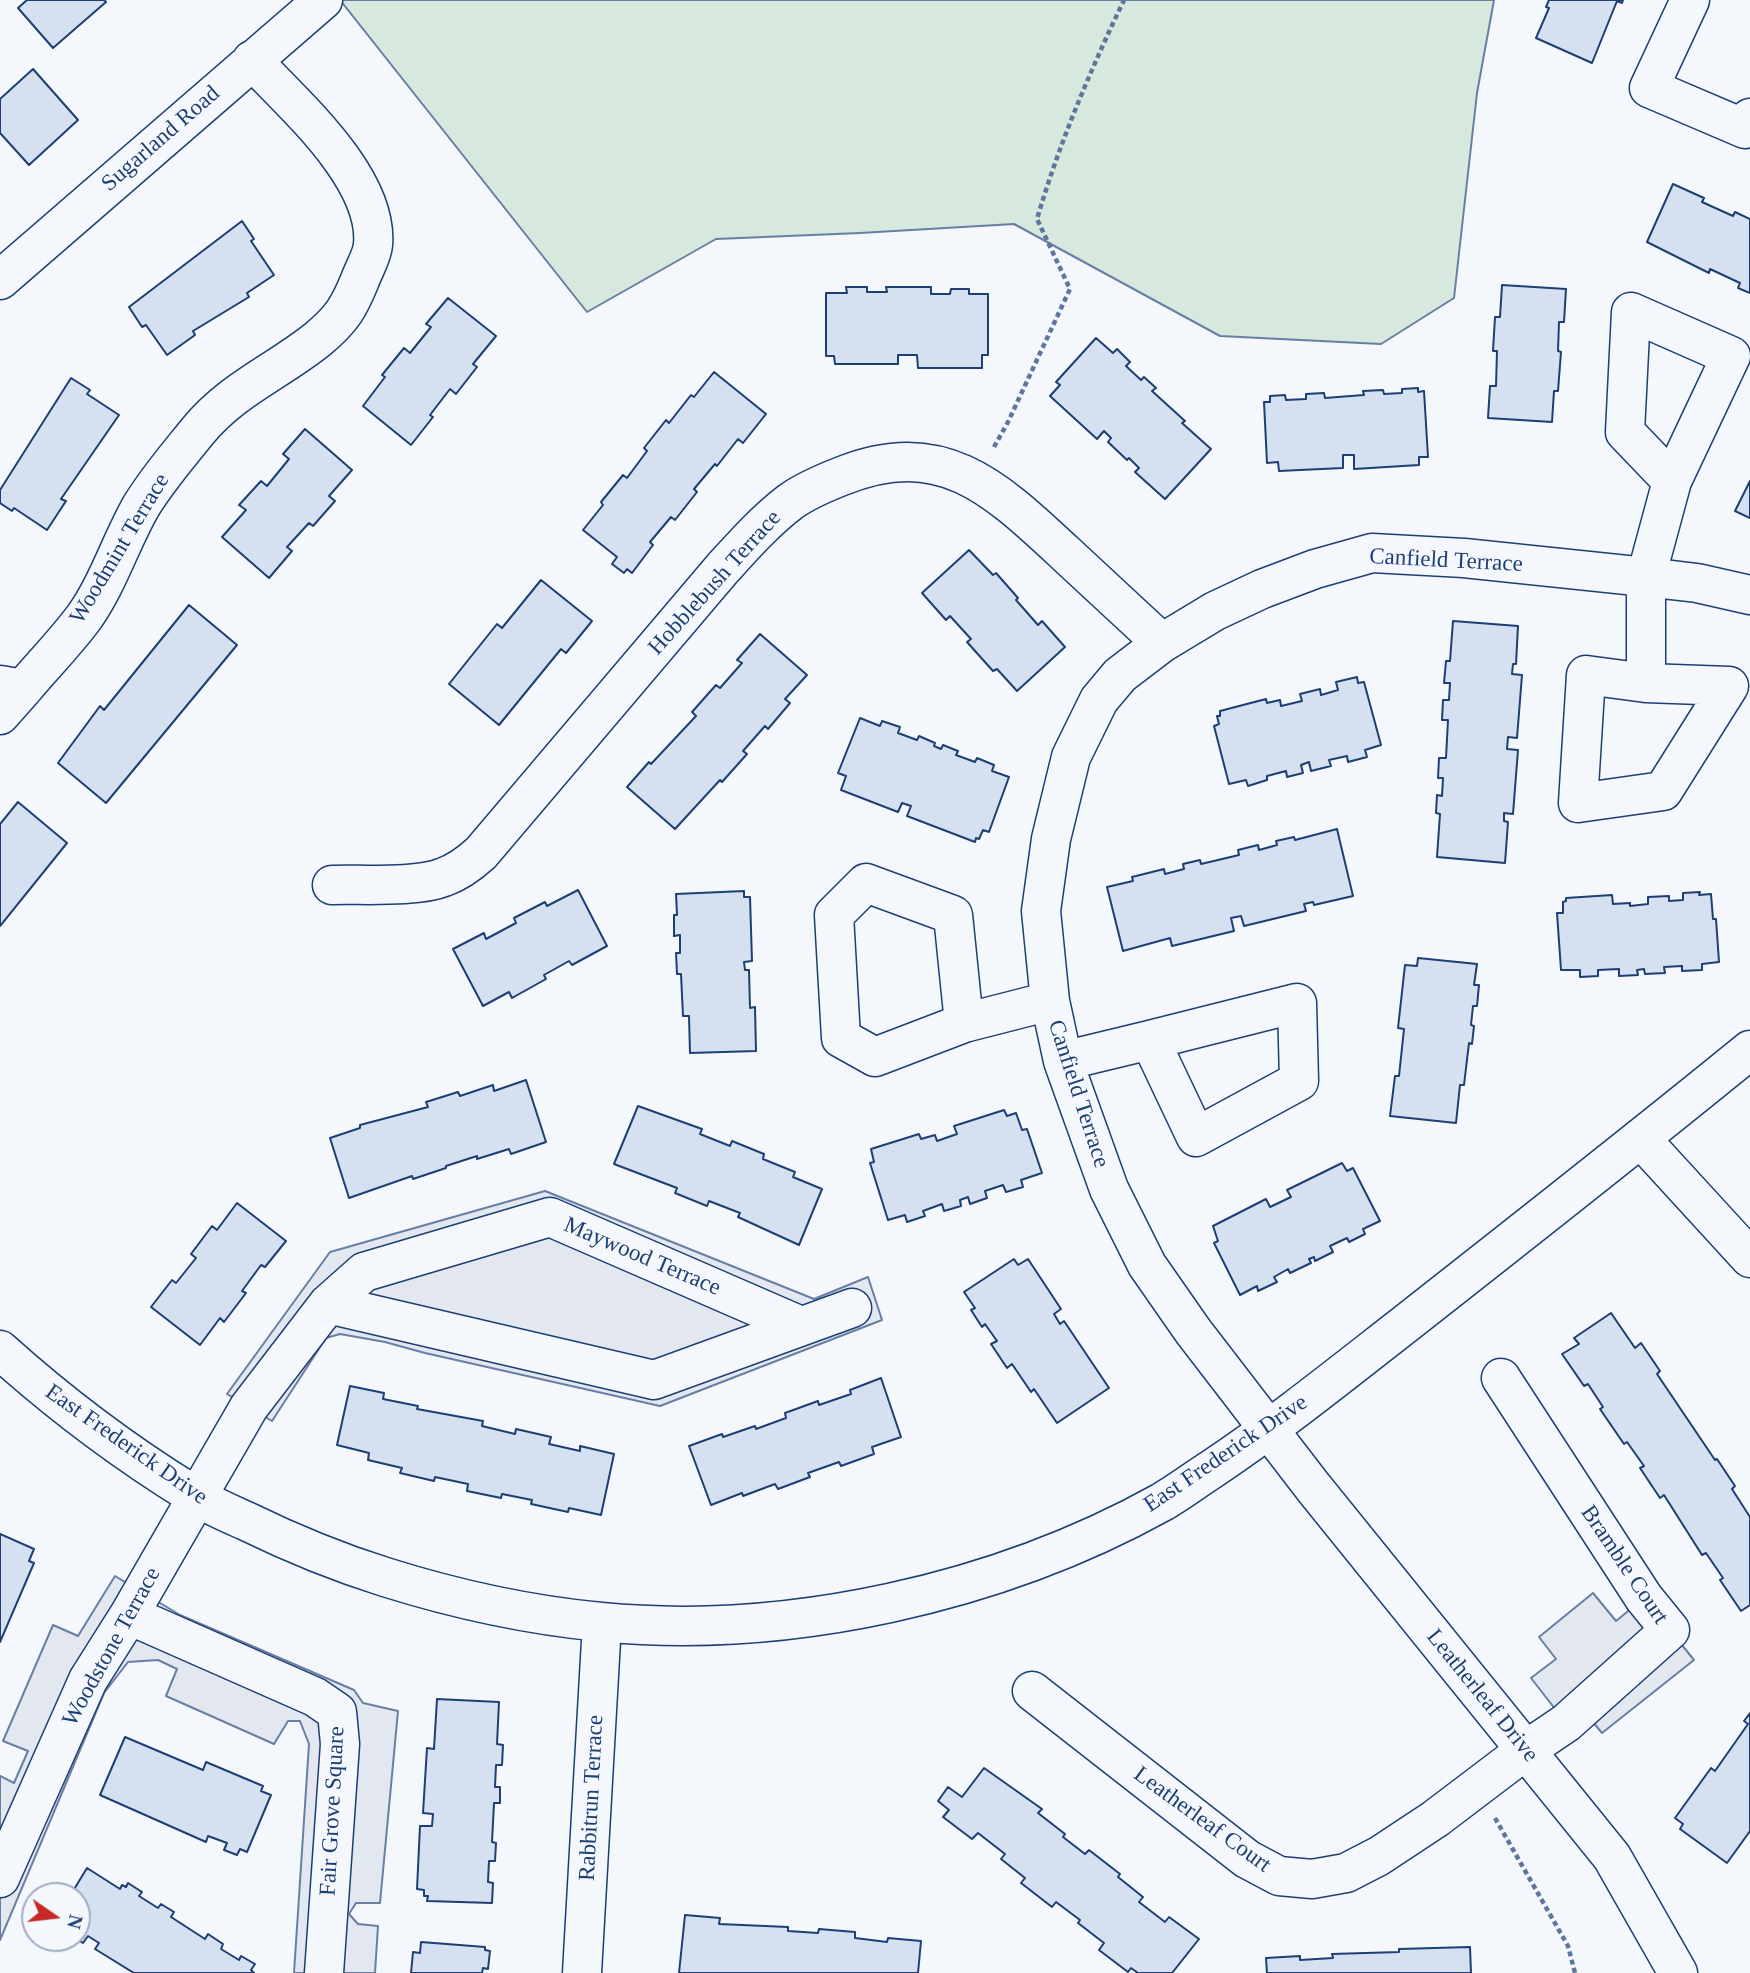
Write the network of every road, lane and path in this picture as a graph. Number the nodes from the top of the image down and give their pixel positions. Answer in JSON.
{"nodes":[{"id":1,"x":323,"y":0,"type":"edge"},
{"id":2,"x":1124,"y":0,"type":"edge"},
{"id":3,"x":1690,"y":0,"type":"edge"},
{"id":4,"x":252,"y":60,"type":"junction"},
{"id":5,"x":1750,"y":118,"type":"edge"},
{"id":6,"x":0,"y":280,"type":"edge"},
{"id":7,"x":975,"y":480,"type":"junction"},
{"id":8,"x":1672,"y":481,"type":"dead end"},
{"id":9,"x":1646,"y":577,"type":"junction"},
{"id":10,"x":1750,"y":595,"type":"edge"},
{"id":11,"x":1163,"y":643,"type":"junction"},
{"id":12,"x":1646,"y":683,"type":"dead end"},
{"id":13,"x":8,"y":696,"type":"edge"},
{"id":14,"x":332,"y":885,"type":"dead end"},
{"id":15,"x":1049,"y":1001,"type":"junction"},
{"id":16,"x":964,"y":1023,"type":"junction"},
{"id":17,"x":1150,"y":1040,"type":"dead end"},
{"id":18,"x":1750,"y":1050,"type":"edge"},
{"id":19,"x":1063,"y":1061,"type":"junction"},
{"id":20,"x":1641,"y":1139,"type":"junction"},
{"id":21,"x":1750,"y":1258,"type":"edge"},
{"id":22,"x":328,"y":1304,"type":"junction"},
{"id":23,"x":852,"y":1308,"type":"dead end"},
{"id":24,"x":801,"y":1326,"type":"junction"},
{"id":25,"x":0,"y":1350,"type":"edge"},
{"id":26,"x":1501,"y":1378,"type":"dead end"},
{"id":27,"x":1270,"y":1430,"type":"junction"},
{"id":28,"x":195,"y":1497,"type":"junction"},
{"id":29,"x":129,"y":1615,"type":"junction"},
{"id":30,"x":602,"y":1623,"type":"junction"},
{"id":31,"x":1032,"y":1691,"type":"dead end"},
{"id":32,"x":1526,"y":1750,"type":"junction"},
{"id":33,"x":1476,"y":1788,"type":"junction"},
{"id":34,"x":0,"y":1878,"type":"edge"},
{"id":35,"x":324,"y":1973,"type":"edge"},
{"id":36,"x":582,"y":1973,"type":"edge"},
{"id":37,"x":1575,"y":1973,"type":"edge"},
{"id":38,"x":1678,"y":1973,"type":"edge"}],
"edges":[{"from":1,"to":4,"type":"street","name":"Sugarland Road"},
{"from":2,"to":7,"type":"path"},
{"from":3,"to":5,"type":"street"},
{"from":4,"to":6,"type":"street","name":"Sugarland Road"},
{"from":4,"to":13,"type":"street","name":"Woodmint Terrace"},
{"from":7,"to":11,"type":"street","name":"Hobblebush Terrace"},
{"from":7,"to":14,"type":"street","name":"Hobblebush Terrace"},
{"from":8,"to":9,"type":"street"},
{"from":9,"to":10,"type":"street","name":"Canfield Terrace"},
{"from":9,"to":11,"type":"street","name":"Canfield Terrace"},
{"from":9,"to":12,"type":"street"},
{"from":11,"to":15,"type":"street","name":"Canfield Terrace"},
{"from":15,"to":16,"type":"street"},
{"from":15,"to":19,"type":"street","name":"Canfield Terrace"},
{"from":16,"to":16,"type":"street"},
{"from":17,"to":19,"type":"street"},
{"from":18,"to":20,"type":"street","name":"East Frederick Drive"},
{"from":19,"to":27,"type":"street","name":"Canfield Terrace"},
{"from":20,"to":21,"type":"street"},
{"from":20,"to":27,"type":"street","name":"East Frederick Drive"},
{"from":22,"to":24,"type":"street"},
{"from":22,"to":24,"type":"street","name":"Maywood Terrace"},
{"from":22,"to":28,"type":"street","name":"Maywood Terrace"},
{"from":23,"to":24,"type":"street"},
{"from":25,"to":28,"type":"street","name":"East Frederick Drive"},
{"from":26,"to":32,"type":"street","name":"Bramble Court"},
{"from":27,"to":30,"type":"street","name":"East Frederick Drive"},
{"from":27,"to":32,"type":"street","name":"Leatherleaf Drive"},
{"from":28,"to":29,"type":"street","name":"Woodstone Terrace"},
{"from":28,"to":30,"type":"street","name":"East Frederick Drive"},
{"from":29,"to":34,"type":"street","name":"Woodstone Terrace"},
{"from":29,"to":35,"type":"street","name":"Fair Grove Square"},
{"from":30,"to":36,"type":"street","name":"Rabbitrun Terrace"},
{"from":31,"to":33,"type":"street","name":"Leatherleaf Court"},
{"from":32,"to":33,"type":"street","name":"Leatherleaf Court"},
{"from":32,"to":38,"type":"street","name":"Leatherleaf Drive"},
{"from":33,"to":37,"type":"path"}]}
